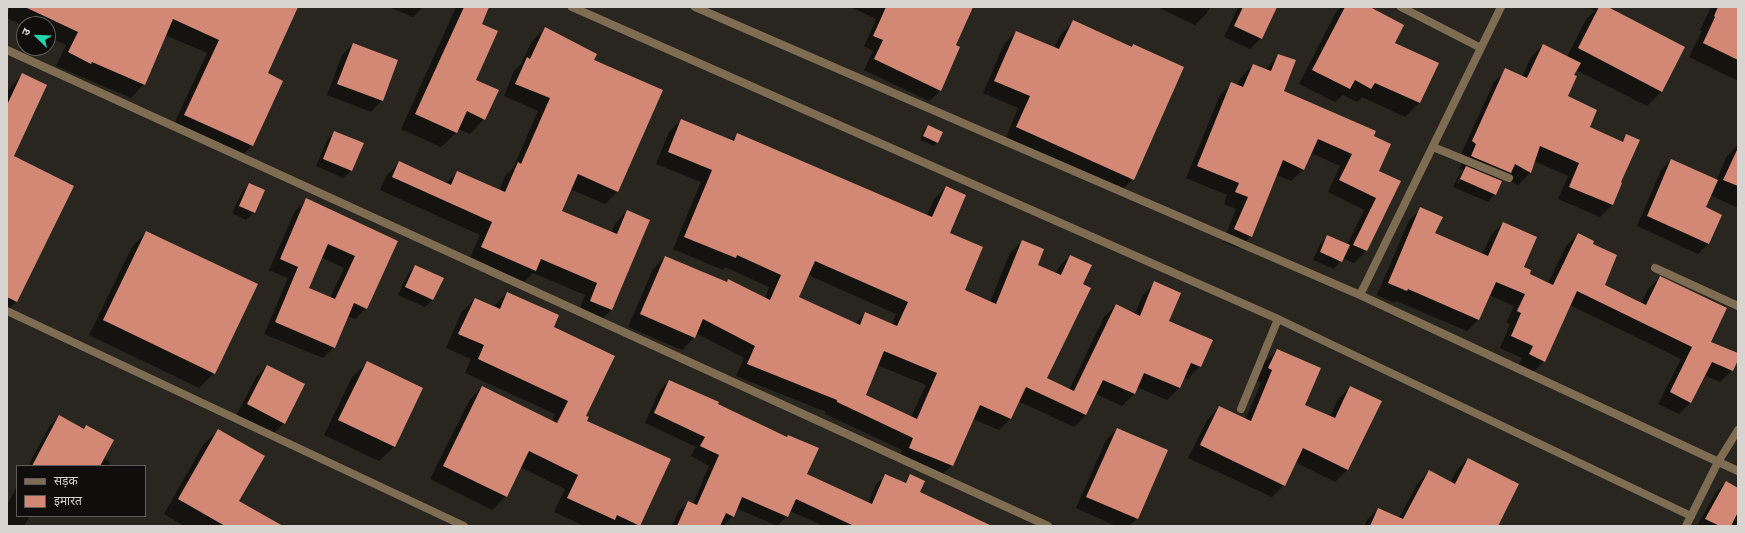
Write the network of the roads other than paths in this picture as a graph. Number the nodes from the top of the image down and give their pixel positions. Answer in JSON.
{"nodes":[{"id":1,"x":572,"y":7,"type":"edge"},
{"id":2,"x":695,"y":7,"type":"edge"},
{"id":3,"x":1402,"y":7,"type":"edge"},
{"id":4,"x":1501,"y":7,"type":"edge"},
{"id":5,"x":1482,"y":48,"type":"junction"},
{"id":6,"x":7,"y":50,"type":"edge"},
{"id":7,"x":1433,"y":147,"type":"junction"},
{"id":8,"x":1509,"y":178,"type":"dead end"},
{"id":9,"x":1655,"y":268,"type":"dead end"},
{"id":10,"x":1360,"y":295,"type":"junction"},
{"id":11,"x":1738,"y":306,"type":"edge"},
{"id":12,"x":7,"y":311,"type":"edge"},
{"id":13,"x":1278,"y":319,"type":"junction"},
{"id":14,"x":1241,"y":409,"type":"dead end"},
{"id":15,"x":1738,"y":430,"type":"edge"},
{"id":16,"x":1718,"y":462,"type":"junction"},
{"id":17,"x":1738,"y":471,"type":"edge"},
{"id":18,"x":1691,"y":516,"type":"junction"},
{"id":19,"x":464,"y":526,"type":"edge"},
{"id":20,"x":1048,"y":526,"type":"edge"},
{"id":21,"x":1686,"y":526,"type":"edge"}],
"edges":[{"from":1,"to":13,"type":"street"},
{"from":2,"to":10,"type":"street"},
{"from":3,"to":5,"type":"street"},
{"from":4,"to":5,"type":"street"},
{"from":5,"to":7,"type":"street"},
{"from":6,"to":20,"type":"street"},
{"from":7,"to":8,"type":"street"},
{"from":7,"to":10,"type":"street"},
{"from":9,"to":11,"type":"street"},
{"from":10,"to":16,"type":"street"},
{"from":12,"to":19,"type":"street"},
{"from":13,"to":14,"type":"street"},
{"from":13,"to":18,"type":"street"},
{"from":15,"to":16,"type":"street"},
{"from":16,"to":17,"type":"street"},
{"from":16,"to":18,"type":"street"},
{"from":18,"to":21,"type":"street"}]}
